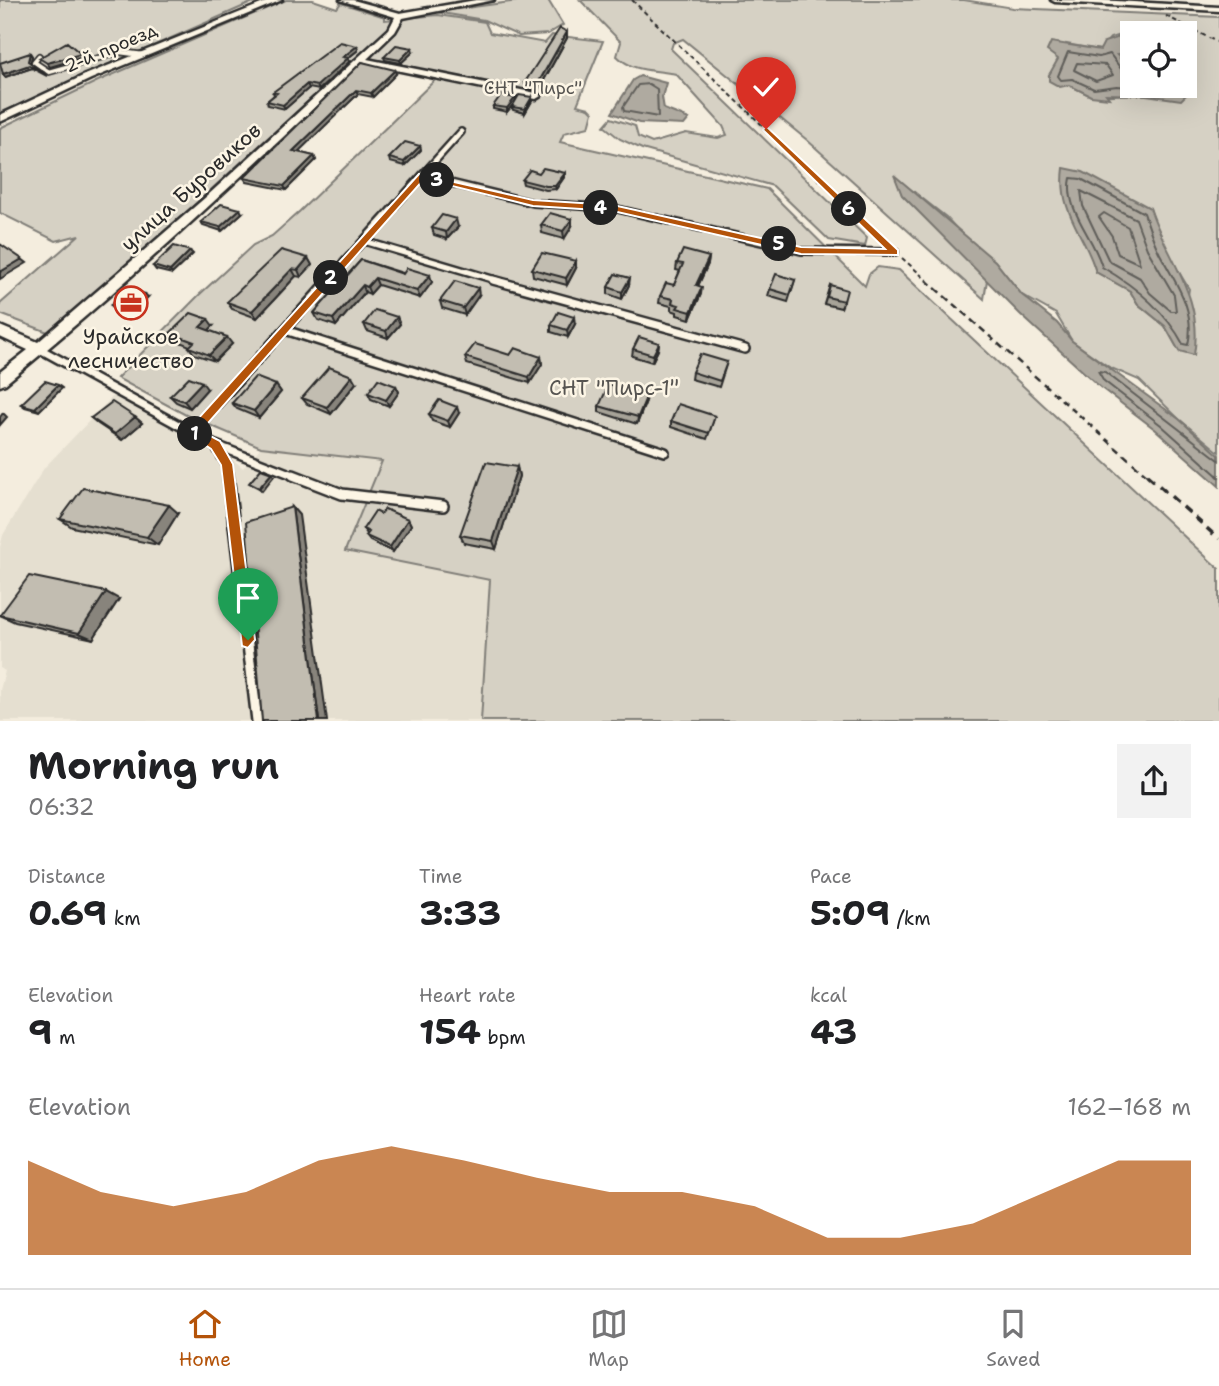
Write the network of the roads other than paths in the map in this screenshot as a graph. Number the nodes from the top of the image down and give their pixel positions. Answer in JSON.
{"nodes":[{"id":1,"x":278,"y":0,"type":"edge"},
{"id":2,"x":344,"y":0,"type":"edge"},
{"id":3,"x":490,"y":0,"type":"edge"},
{"id":4,"x":1055,"y":0,"type":"edge"},
{"id":5,"x":1219,"y":9,"type":"edge"},
{"id":6,"x":400,"y":16,"type":"junction"},
{"id":7,"x":143,"y":55,"type":"junction"},
{"id":8,"x":39,"y":57,"type":"edge"},
{"id":9,"x":360,"y":60,"type":"junction"},
{"id":10,"x":536,"y":96,"type":"dead end"},
{"id":11,"x":0,"y":119,"type":"edge"},
{"id":12,"x":461,"y":132,"type":"dead end"},
{"id":13,"x":422,"y":176,"type":"junction"},
{"id":14,"x":364,"y":241,"type":"junction"},
{"id":15,"x":895,"y":252,"type":"road end"},
{"id":16,"x":285,"y":330,"type":"junction"},
{"id":17,"x":0,"y":331,"type":"edge"},
{"id":18,"x":38,"y":348,"type":"junction"},
{"id":19,"x":745,"y":349,"type":"dead end"},
{"id":20,"x":0,"y":380,"type":"edge"},
{"id":21,"x":192,"y":432,"type":"junction"},
{"id":22,"x":215,"y":445,"type":"junction"},
{"id":23,"x":665,"y":452,"type":"dead end"},
{"id":24,"x":443,"y":506,"type":"dead end"},
{"id":25,"x":257,"y":721,"type":"edge"}],
"edges":[{"from":1,"to":7,"type":"street","name":"2-й проезд"},
{"from":2,"to":6,"type":"street"},
{"from":3,"to":6,"type":"street"},
{"from":4,"to":5,"type":"street"},
{"from":6,"to":9,"type":"street","name":"улица Буровиков"},
{"from":7,"to":8,"type":"lane"},
{"from":7,"to":11,"type":"street","name":"2-й проезд"},
{"from":9,"to":10,"type":"street"},
{"from":9,"to":18,"type":"street","name":"улица Буровиков"},
{"from":12,"to":13,"type":"lane"},
{"from":13,"to":14,"type":"lane"},
{"from":13,"to":15,"type":"lane"},
{"from":14,"to":16,"type":"lane"},
{"from":14,"to":19,"type":"lane"},
{"from":16,"to":21,"type":"lane"},
{"from":16,"to":23,"type":"lane"},
{"from":17,"to":18,"type":"street"},
{"from":18,"to":20,"type":"street","name":"улица Буровиков"},
{"from":18,"to":21,"type":"lane"},
{"from":21,"to":22,"type":"lane"},
{"from":22,"to":24,"type":"lane"},
{"from":22,"to":25,"type":"lane"}]}
